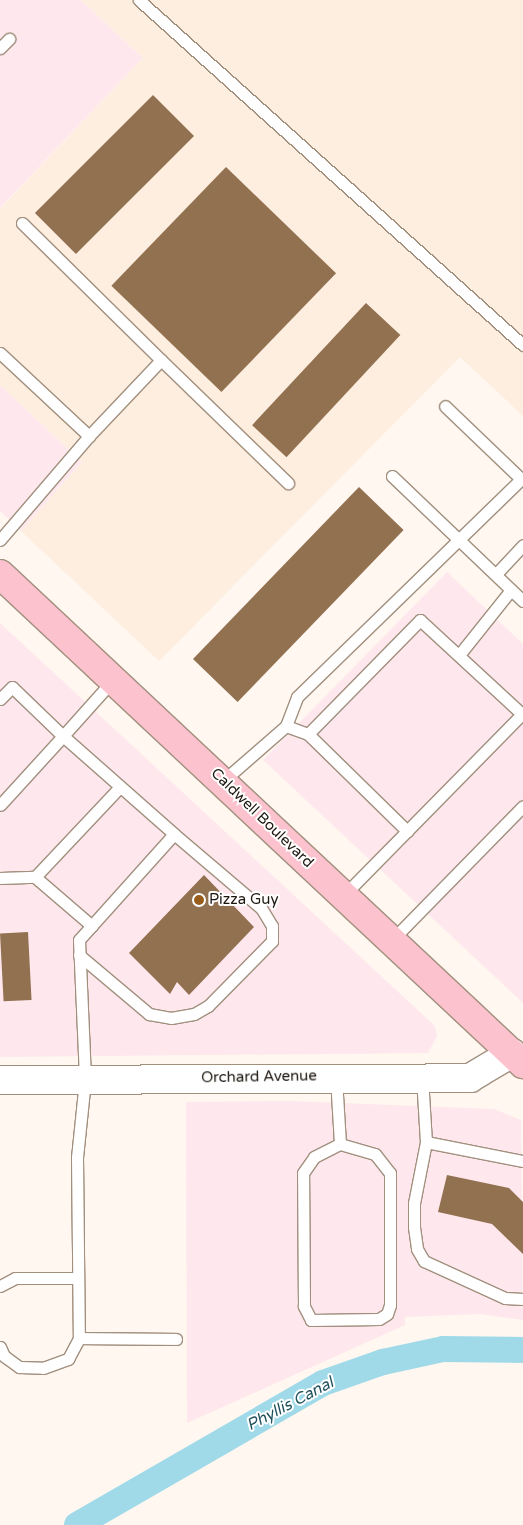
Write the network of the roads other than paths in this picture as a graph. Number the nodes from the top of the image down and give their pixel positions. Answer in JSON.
{"nodes":[{"id":1,"x":139,"y":0,"type":"edge"},
{"id":2,"x":9,"y":39,"type":"dead end"},
{"id":3,"x":0,"y":48,"type":"edge"},
{"id":4,"x":22,"y":223,"type":"dead end"},
{"id":5,"x":523,"y":344,"type":"edge"},
{"id":6,"x":0,"y":353,"type":"edge"},
{"id":7,"x":161,"y":360,"type":"junction"},
{"id":8,"x":445,"y":406,"type":"dead end"},
{"id":9,"x":89,"y":436,"type":"junction"},
{"id":10,"x":392,"y":476,"type":"dead end"},
{"id":11,"x":288,"y":483,"type":"dead end"},
{"id":12,"x":460,"y":539,"type":"junction"},
{"id":13,"x":0,"y":540,"type":"edge"},
{"id":14,"x":523,"y":544,"type":"edge"},
{"id":15,"x":497,"y":573,"type":"junction"},
{"id":16,"x":0,"y":574,"type":"edge"},
{"id":17,"x":510,"y":591,"type":"junction"},
{"id":18,"x":523,"y":601,"type":"edge"},
{"id":19,"x":459,"y":655,"type":"junction"},
{"id":20,"x":114,"y":680,"type":"junction"},
{"id":21,"x":0,"y":698,"type":"edge"},
{"id":22,"x":286,"y":726,"type":"junction"},
{"id":23,"x":308,"y":734,"type":"junction"},
{"id":24,"x":64,"y":736,"type":"junction"},
{"id":25,"x":224,"y":780,"type":"junction"},
{"id":26,"x":120,"y":788,"type":"junction"},
{"id":27,"x":0,"y":805,"type":"edge"},
{"id":28,"x":523,"y":806,"type":"edge"},
{"id":29,"x":407,"y":831,"type":"junction"},
{"id":30,"x":174,"y":834,"type":"junction"},
{"id":31,"x":35,"y":877,"type":"junction"},
{"id":32,"x":0,"y":878,"type":"edge"},
{"id":33,"x":343,"y":897,"type":"junction"},
{"id":34,"x":92,"y":926,"type":"junction"},
{"id":35,"x":392,"y":941,"type":"junction"},
{"id":36,"x":78,"y":955,"type":"junction"},
{"id":37,"x":518,"y":1059,"type":"edge"},
{"id":38,"x":336,"y":1076,"type":"junction"},
{"id":39,"x":422,"y":1077,"type":"junction"},
{"id":40,"x":0,"y":1080,"type":"edge"},
{"id":41,"x":85,"y":1080,"type":"junction"},
{"id":42,"x":426,"y":1142,"type":"junction"},
{"id":43,"x":340,"y":1144,"type":"junction"},
{"id":44,"x":523,"y":1161,"type":"edge"},
{"id":45,"x":78,"y":1278,"type":"junction"},
{"id":46,"x":0,"y":1286,"type":"edge"},
{"id":47,"x":523,"y":1299,"type":"edge"},
{"id":48,"x":78,"y":1338,"type":"junction"},
{"id":49,"x":176,"y":1339,"type":"dead end"},
{"id":50,"x":0,"y":1346,"type":"edge"}],
"edges":[{"from":1,"to":5,"type":"lane"},
{"from":2,"to":3,"type":"lane"},
{"from":4,"to":7,"type":"lane"},
{"from":6,"to":9,"type":"lane"},
{"from":7,"to":9,"type":"lane"},
{"from":7,"to":11,"type":"lane"},
{"from":8,"to":12,"type":"lane"},
{"from":9,"to":13,"type":"lane"},
{"from":10,"to":12,"type":"lane"},
{"from":12,"to":15,"type":"lane"},
{"from":12,"to":22,"type":"lane"},
{"from":14,"to":15,"type":"lane"},
{"from":15,"to":17,"type":"lane"},
{"from":16,"to":20,"type":"main road","name":"Caldwell Boulevard"},
{"from":17,"to":18,"type":"lane"},
{"from":17,"to":19,"type":"lane"},
{"from":19,"to":23,"type":"lane"},
{"from":19,"to":29,"type":"lane"},
{"from":20,"to":24,"type":"lane"},
{"from":20,"to":25,"type":"main road","name":"Caldwell Boulevard"},
{"from":21,"to":24,"type":"lane"},
{"from":22,"to":23,"type":"lane"},
{"from":22,"to":25,"type":"lane"},
{"from":23,"to":29,"type":"lane"},
{"from":24,"to":26,"type":"lane"},
{"from":24,"to":27,"type":"lane"},
{"from":25,"to":33,"type":"main road","name":"Caldwell Boulevard"},
{"from":26,"to":30,"type":"lane"},
{"from":26,"to":31,"type":"lane"},
{"from":28,"to":35,"type":"lane"},
{"from":29,"to":33,"type":"lane"},
{"from":30,"to":34,"type":"lane"},
{"from":30,"to":36,"type":"lane"},
{"from":31,"to":32,"type":"lane"},
{"from":31,"to":34,"type":"lane"},
{"from":33,"to":35,"type":"main road","name":"Caldwell Boulevard"},
{"from":34,"to":36,"type":"lane"},
{"from":35,"to":37,"type":"main road","name":"Caldwell Boulevard"},
{"from":36,"to":41,"type":"lane"},
{"from":37,"to":39,"type":"street","name":"Orchard Avenue"},
{"from":38,"to":39,"type":"street","name":"Orchard Avenue"},
{"from":38,"to":41,"type":"street","name":"Orchard Avenue"},
{"from":38,"to":43,"type":"lane"},
{"from":39,"to":42,"type":"lane"},
{"from":40,"to":41,"type":"street","name":"Orchard Avenue"},
{"from":41,"to":45,"type":"lane"},
{"from":42,"to":44,"type":"lane"},
{"from":42,"to":47,"type":"lane"},
{"from":43,"to":43,"type":"lane"},
{"from":45,"to":46,"type":"lane"},
{"from":45,"to":48,"type":"lane"},
{"from":48,"to":49,"type":"lane"},
{"from":48,"to":50,"type":"lane"}]}
